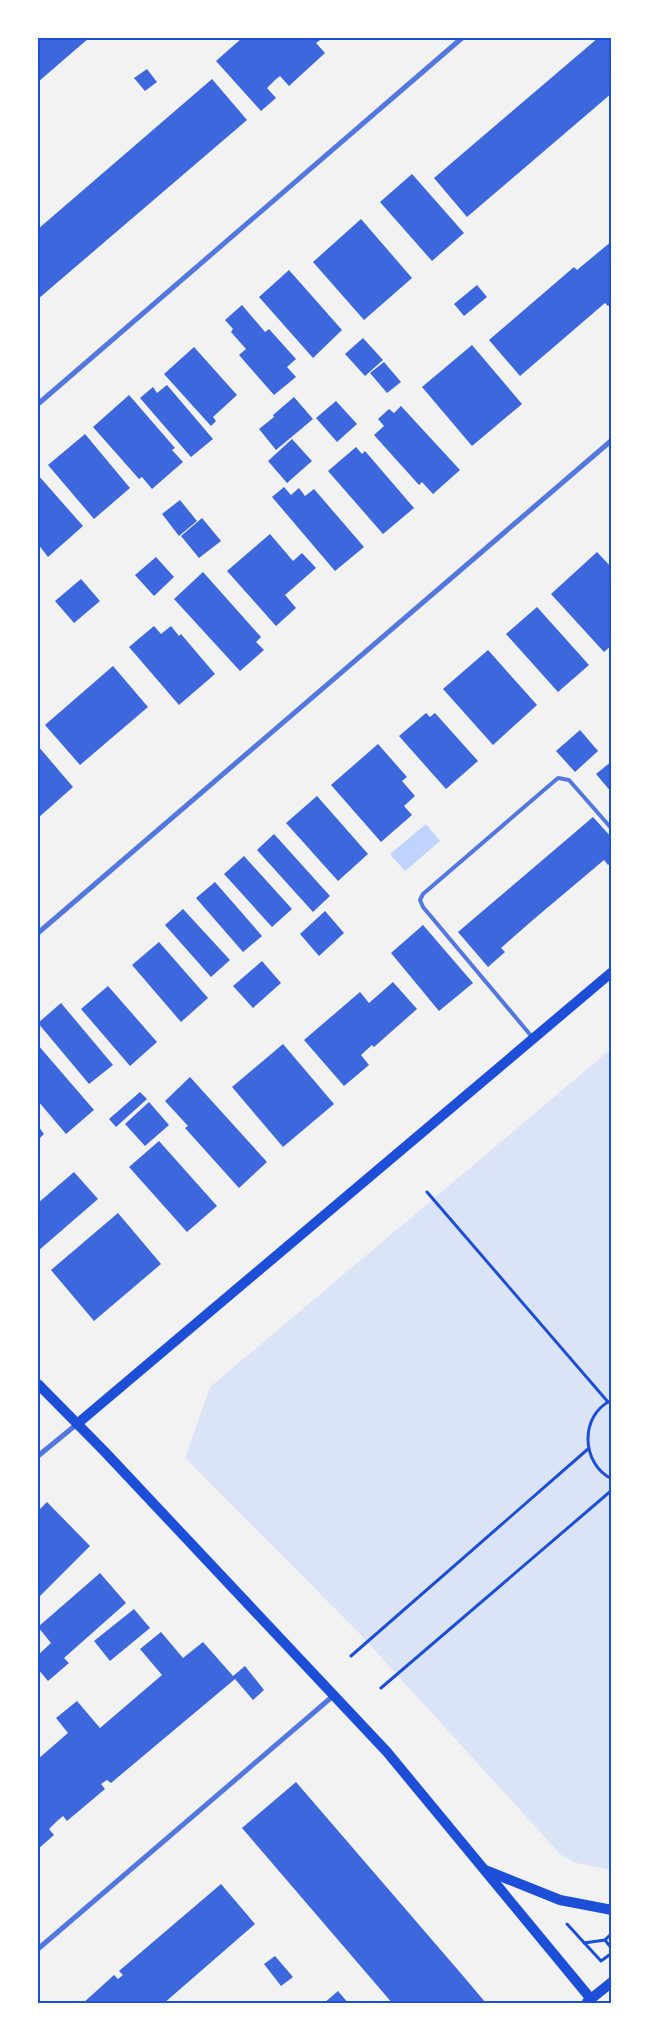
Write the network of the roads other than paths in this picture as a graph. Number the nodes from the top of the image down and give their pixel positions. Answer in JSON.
{"nodes":[{"id":1,"x":462,"y":38,"type":"edge"},
{"id":2,"x":38,"y":404,"type":"edge"},
{"id":3,"x":612,"y":440,"type":"edge"},
{"id":4,"x":612,"y":829,"type":"edge"},
{"id":5,"x":38,"y":933,"type":"edge"},
{"id":6,"x":612,"y":972,"type":"edge"},
{"id":7,"x":532,"y":1038,"type":"junction"},
{"id":8,"x":38,"y":1384,"type":"edge"},
{"id":9,"x":77,"y":1424,"type":"junction"},
{"id":10,"x":38,"y":1456,"type":"edge"},
{"id":11,"x":334,"y":1695,"type":"junction"},
{"id":12,"x":484,"y":1870,"type":"junction"},
{"id":13,"x":612,"y":1910,"type":"edge"},
{"id":14,"x":38,"y":1949,"type":"edge"},
{"id":15,"x":612,"y":1982,"type":"edge"},
{"id":16,"x":588,"y":2001,"type":"edge"}],
"edges":[{"from":1,"to":2,"type":"street"},
{"from":3,"to":5,"type":"street"},
{"from":4,"to":7,"type":"lane"},
{"from":6,"to":7,"type":"main road"},
{"from":7,"to":9,"type":"main road"},
{"from":8,"to":9,"type":"main road"},
{"from":9,"to":10,"type":"street"},
{"from":9,"to":11,"type":"main road"},
{"from":11,"to":12,"type":"main road"},
{"from":11,"to":14,"type":"street"},
{"from":12,"to":13,"type":"main road"},
{"from":12,"to":16,"type":"main road"},
{"from":15,"to":16,"type":"main road"}]}
